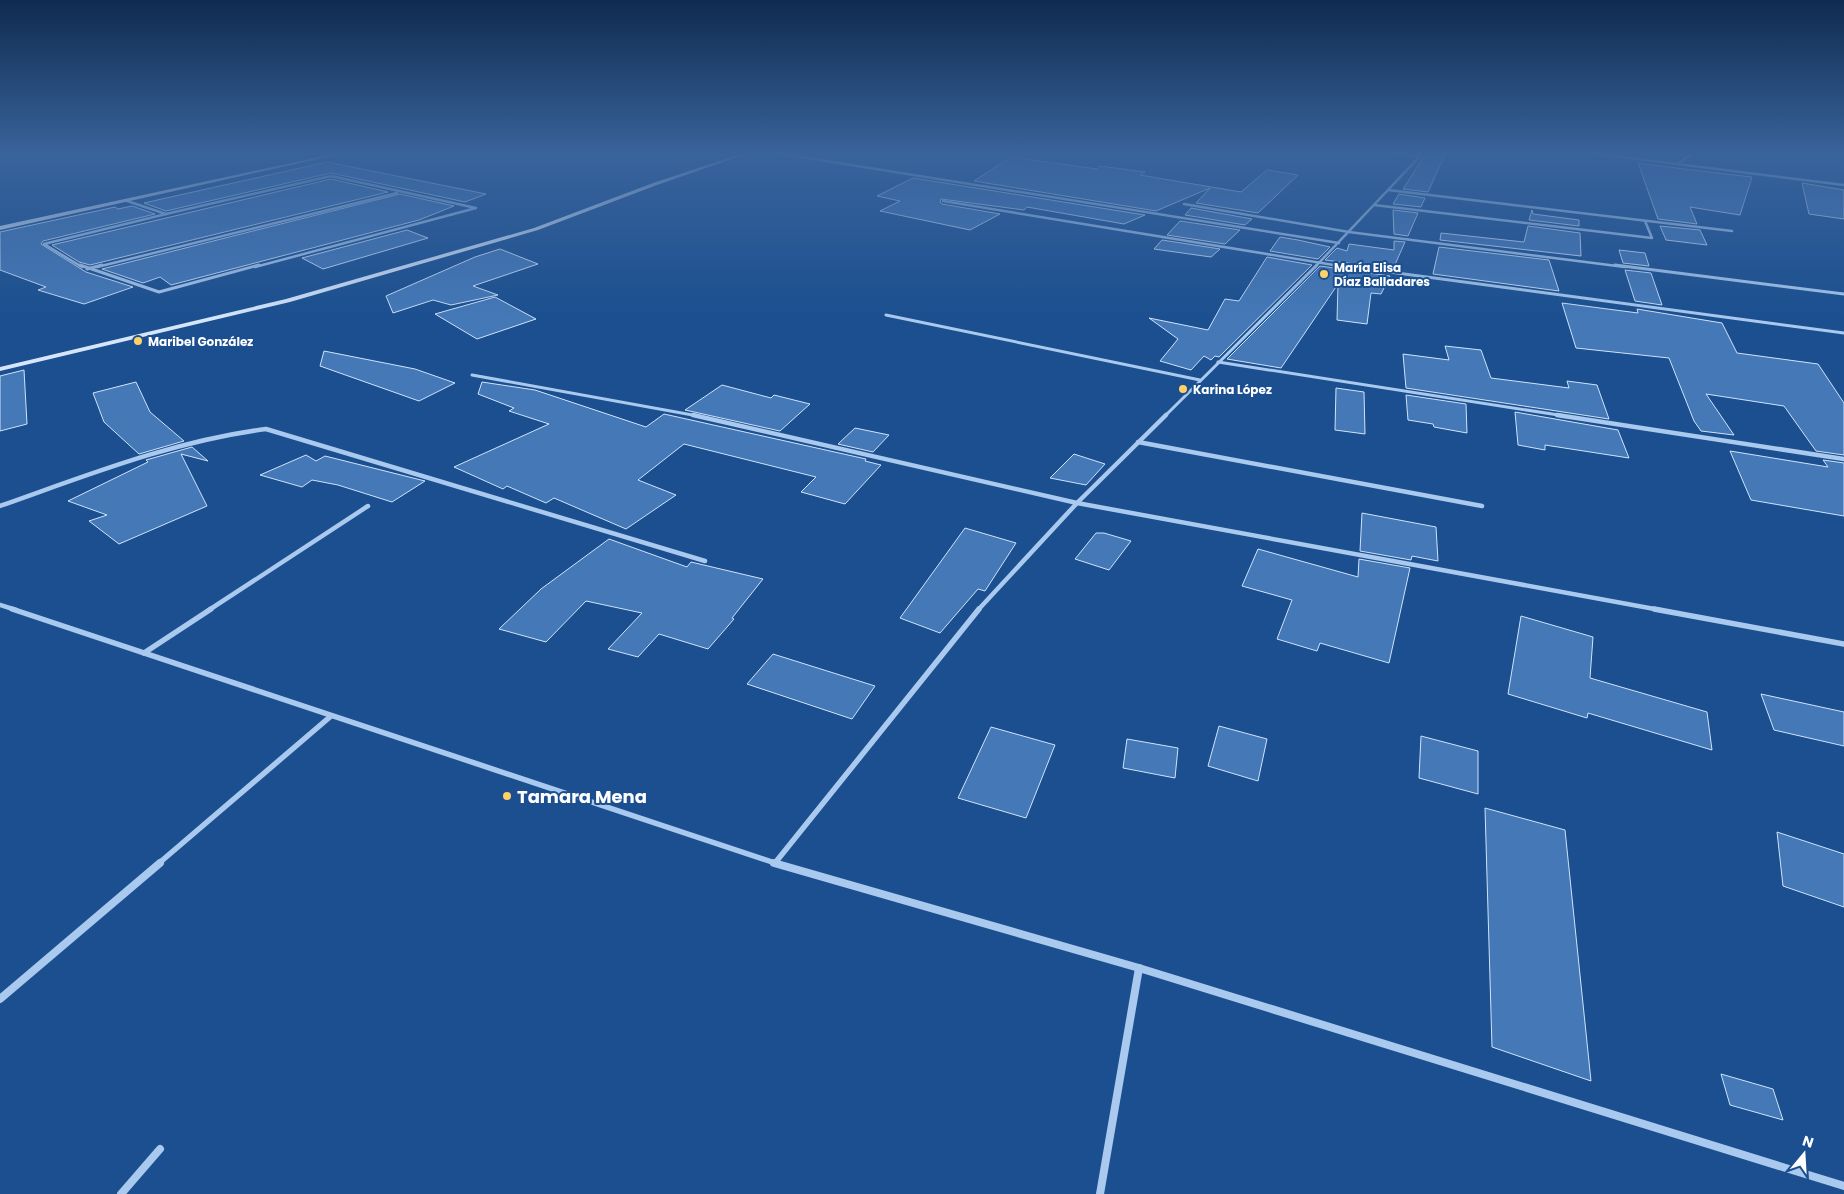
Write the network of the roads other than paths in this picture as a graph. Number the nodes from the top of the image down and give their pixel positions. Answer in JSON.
{"nodes":[{"id":1,"x":95,"y":208,"type":"edge"},
{"id":2,"x":147,"y":208,"type":"edge"},
{"id":3,"x":193,"y":208,"type":"edge"},
{"id":4,"x":336,"y":208,"type":"edge"},
{"id":5,"x":475,"y":208,"type":"edge"},
{"id":6,"x":592,"y":208,"type":"edge"},
{"id":7,"x":984,"y":208,"type":"edge"},
{"id":8,"x":1122,"y":208,"type":"edge"},
{"id":9,"x":1206,"y":208,"type":"edge"},
{"id":10,"x":1371,"y":208,"type":"edge"},
{"id":11,"x":1397,"y":208,"type":"edge"},
{"id":12,"x":1540,"y":208,"type":"edge"},
{"id":13,"x":166,"y":214,"type":"junction"},
{"id":14,"x":1645,"y":220,"type":"junction"},
{"id":15,"x":0,"y":228,"type":"edge"},
{"id":16,"x":1732,"y":231,"type":"dead end"},
{"id":17,"x":1349,"y":232,"type":"junction"},
{"id":18,"x":1338,"y":242,"type":"junction"},
{"id":19,"x":1319,"y":263,"type":"junction"},
{"id":20,"x":86,"y":269,"type":"junction"},
{"id":21,"x":1844,"y":294,"type":"edge"},
{"id":22,"x":886,"y":315,"type":"dead end"},
{"id":23,"x":1844,"y":333,"type":"edge"},
{"id":24,"x":1218,"y":362,"type":"junction"},
{"id":25,"x":0,"y":369,"type":"edge"},
{"id":26,"x":472,"y":375,"type":"dead end"},
{"id":27,"x":1200,"y":380,"type":"junction"},
{"id":28,"x":1138,"y":442,"type":"junction"},
{"id":29,"x":1844,"y":459,"type":"edge"},
{"id":30,"x":1077,"y":503,"type":"junction"},
{"id":31,"x":0,"y":506,"type":"edge"},
{"id":32,"x":368,"y":506,"type":"dead end"},
{"id":33,"x":1482,"y":506,"type":"dead end"},
{"id":34,"x":705,"y":561,"type":"dead end"},
{"id":35,"x":0,"y":605,"type":"edge"},
{"id":36,"x":1844,"y":644,"type":"edge"},
{"id":37,"x":144,"y":653,"type":"junction"},
{"id":38,"x":331,"y":716,"type":"junction"},
{"id":39,"x":775,"y":863,"type":"junction"},
{"id":40,"x":1139,"y":968,"type":"junction"},
{"id":41,"x":0,"y":999,"type":"edge"},
{"id":42,"x":160,"y":1150,"type":"dead end"},
{"id":43,"x":1844,"y":1186,"type":"edge"},
{"id":44,"x":121,"y":1194,"type":"edge"},
{"id":45,"x":1100,"y":1194,"type":"edge"}],
"edges":[{"from":1,"to":15,"type":"street"},
{"from":2,"to":13,"type":"street"},
{"from":3,"to":13,"type":"street"},
{"from":4,"to":20,"type":"street"},
{"from":5,"to":20,"type":"street"},
{"from":6,"to":25,"type":"street"},
{"from":7,"to":19,"type":"street"},
{"from":8,"to":18,"type":"street"},
{"from":9,"to":17,"type":"street"},
{"from":10,"to":17,"type":"street"},
{"from":11,"to":14,"type":"street"},
{"from":12,"to":14,"type":"street"},
{"from":13,"to":20,"type":"street"},
{"from":14,"to":16,"type":"street"},
{"from":17,"to":18,"type":"street"},
{"from":17,"to":21,"type":"street"},
{"from":18,"to":19,"type":"street"},
{"from":19,"to":23,"type":"street"},
{"from":19,"to":24,"type":"street"},
{"from":22,"to":27,"type":"street"},
{"from":24,"to":27,"type":"street"},
{"from":24,"to":29,"type":"street"},
{"from":26,"to":30,"type":"street"},
{"from":27,"to":28,"type":"street"},
{"from":28,"to":30,"type":"street"},
{"from":28,"to":33,"type":"street"},
{"from":30,"to":36,"type":"street"},
{"from":30,"to":39,"type":"street"},
{"from":31,"to":34,"type":"street"},
{"from":32,"to":37,"type":"street"},
{"from":35,"to":37,"type":"street"},
{"from":37,"to":38,"type":"street"},
{"from":38,"to":39,"type":"street"},
{"from":38,"to":41,"type":"street"},
{"from":39,"to":40,"type":"street"},
{"from":40,"to":43,"type":"street"},
{"from":40,"to":45,"type":"street"},
{"from":42,"to":44,"type":"street"}]}
